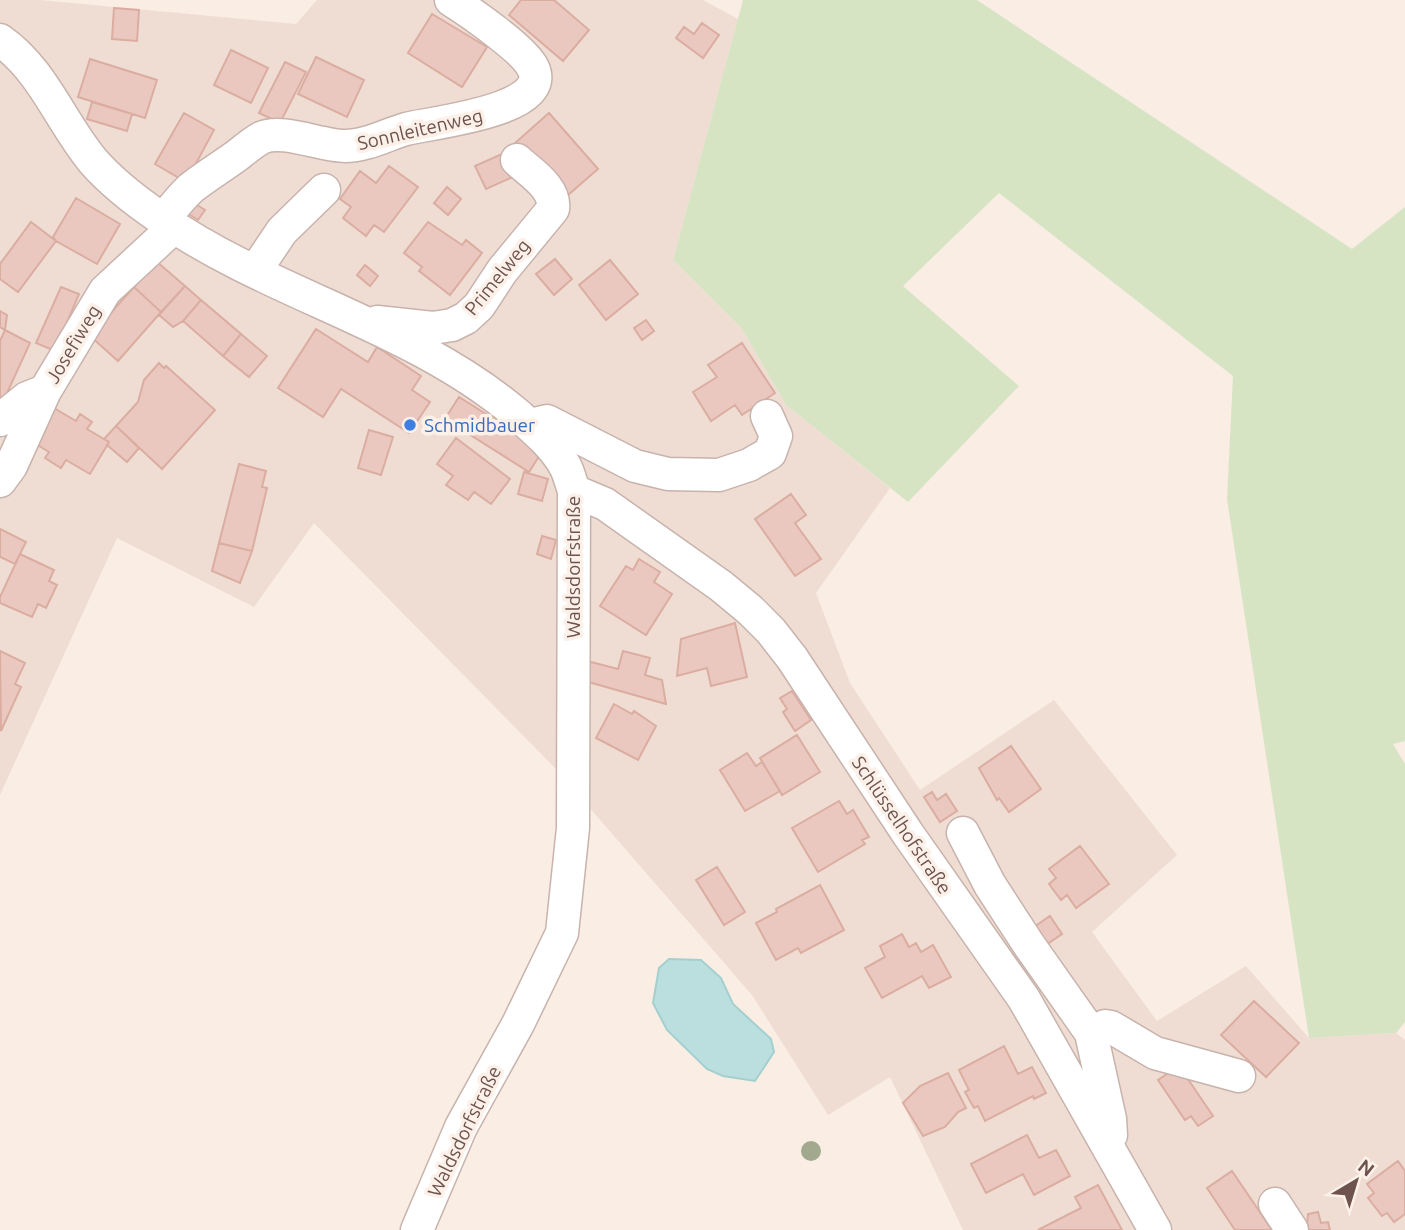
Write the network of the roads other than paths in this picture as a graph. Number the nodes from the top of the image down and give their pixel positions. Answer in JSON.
{"nodes":[{"id":1,"x":451,"y":0,"type":"edge"},
{"id":2,"x":0,"y":40,"type":"edge"},
{"id":3,"x":517,"y":160,"type":"dead end"},
{"id":4,"x":324,"y":190,"type":"dead end"},
{"id":5,"x":169,"y":223,"type":"junction"},
{"id":6,"x":254,"y":271,"type":"junction"},
{"id":7,"x":365,"y":323,"type":"junction"},
{"id":8,"x":45,"y":391,"type":"junction"},
{"id":9,"x":766,"y":416,"type":"dead end"},
{"id":10,"x":0,"y":420,"type":"edge"},
{"id":11,"x":530,"y":425,"type":"junction"},
{"id":12,"x":0,"y":481,"type":"edge"},
{"id":13,"x":574,"y":491,"type":"junction"},
{"id":14,"x":963,"y":833,"type":"dead end"},
{"id":15,"x":1091,"y":1033,"type":"junction"},
{"id":16,"x":1240,"y":1076,"type":"dead end"},
{"id":17,"x":1109,"y":1150,"type":"junction"},
{"id":18,"x":1275,"y":1204,"type":"dead end"},
{"id":19,"x":418,"y":1230,"type":"edge"},
{"id":20,"x":1154,"y":1230,"type":"edge"},
{"id":21,"x":1292,"y":1230,"type":"edge"}],
"edges":[{"from":1,"to":5,"type":"street","name":"Sonnleitenweg"},
{"from":2,"to":5,"type":"street","name":"Waldsdorfstraße"},
{"from":3,"to":7,"type":"street","name":"Primelweg"},
{"from":4,"to":6,"type":"street"},
{"from":5,"to":6,"type":"street","name":"Waldsdorfstraße"},
{"from":5,"to":8,"type":"street","name":"Josefiweg"},
{"from":6,"to":7,"type":"street","name":"Waldsdorfstraße"},
{"from":7,"to":11,"type":"street","name":"Waldsdorfstraße"},
{"from":8,"to":10,"type":"street"},
{"from":8,"to":12,"type":"street","name":"Josefiweg"},
{"from":9,"to":11,"type":"street"},
{"from":11,"to":13,"type":"street","name":"Waldsdorfstraße"},
{"from":13,"to":17,"type":"street","name":"Schlüsselhofstraße"},
{"from":13,"to":19,"type":"street","name":"Waldsdorfstraße"},
{"from":14,"to":15,"type":"street"},
{"from":15,"to":16,"type":"street"},
{"from":15,"to":17,"type":"street"},
{"from":17,"to":20,"type":"street","name":"Schlüsselhofstraße"},
{"from":18,"to":21,"type":"street"}]}
